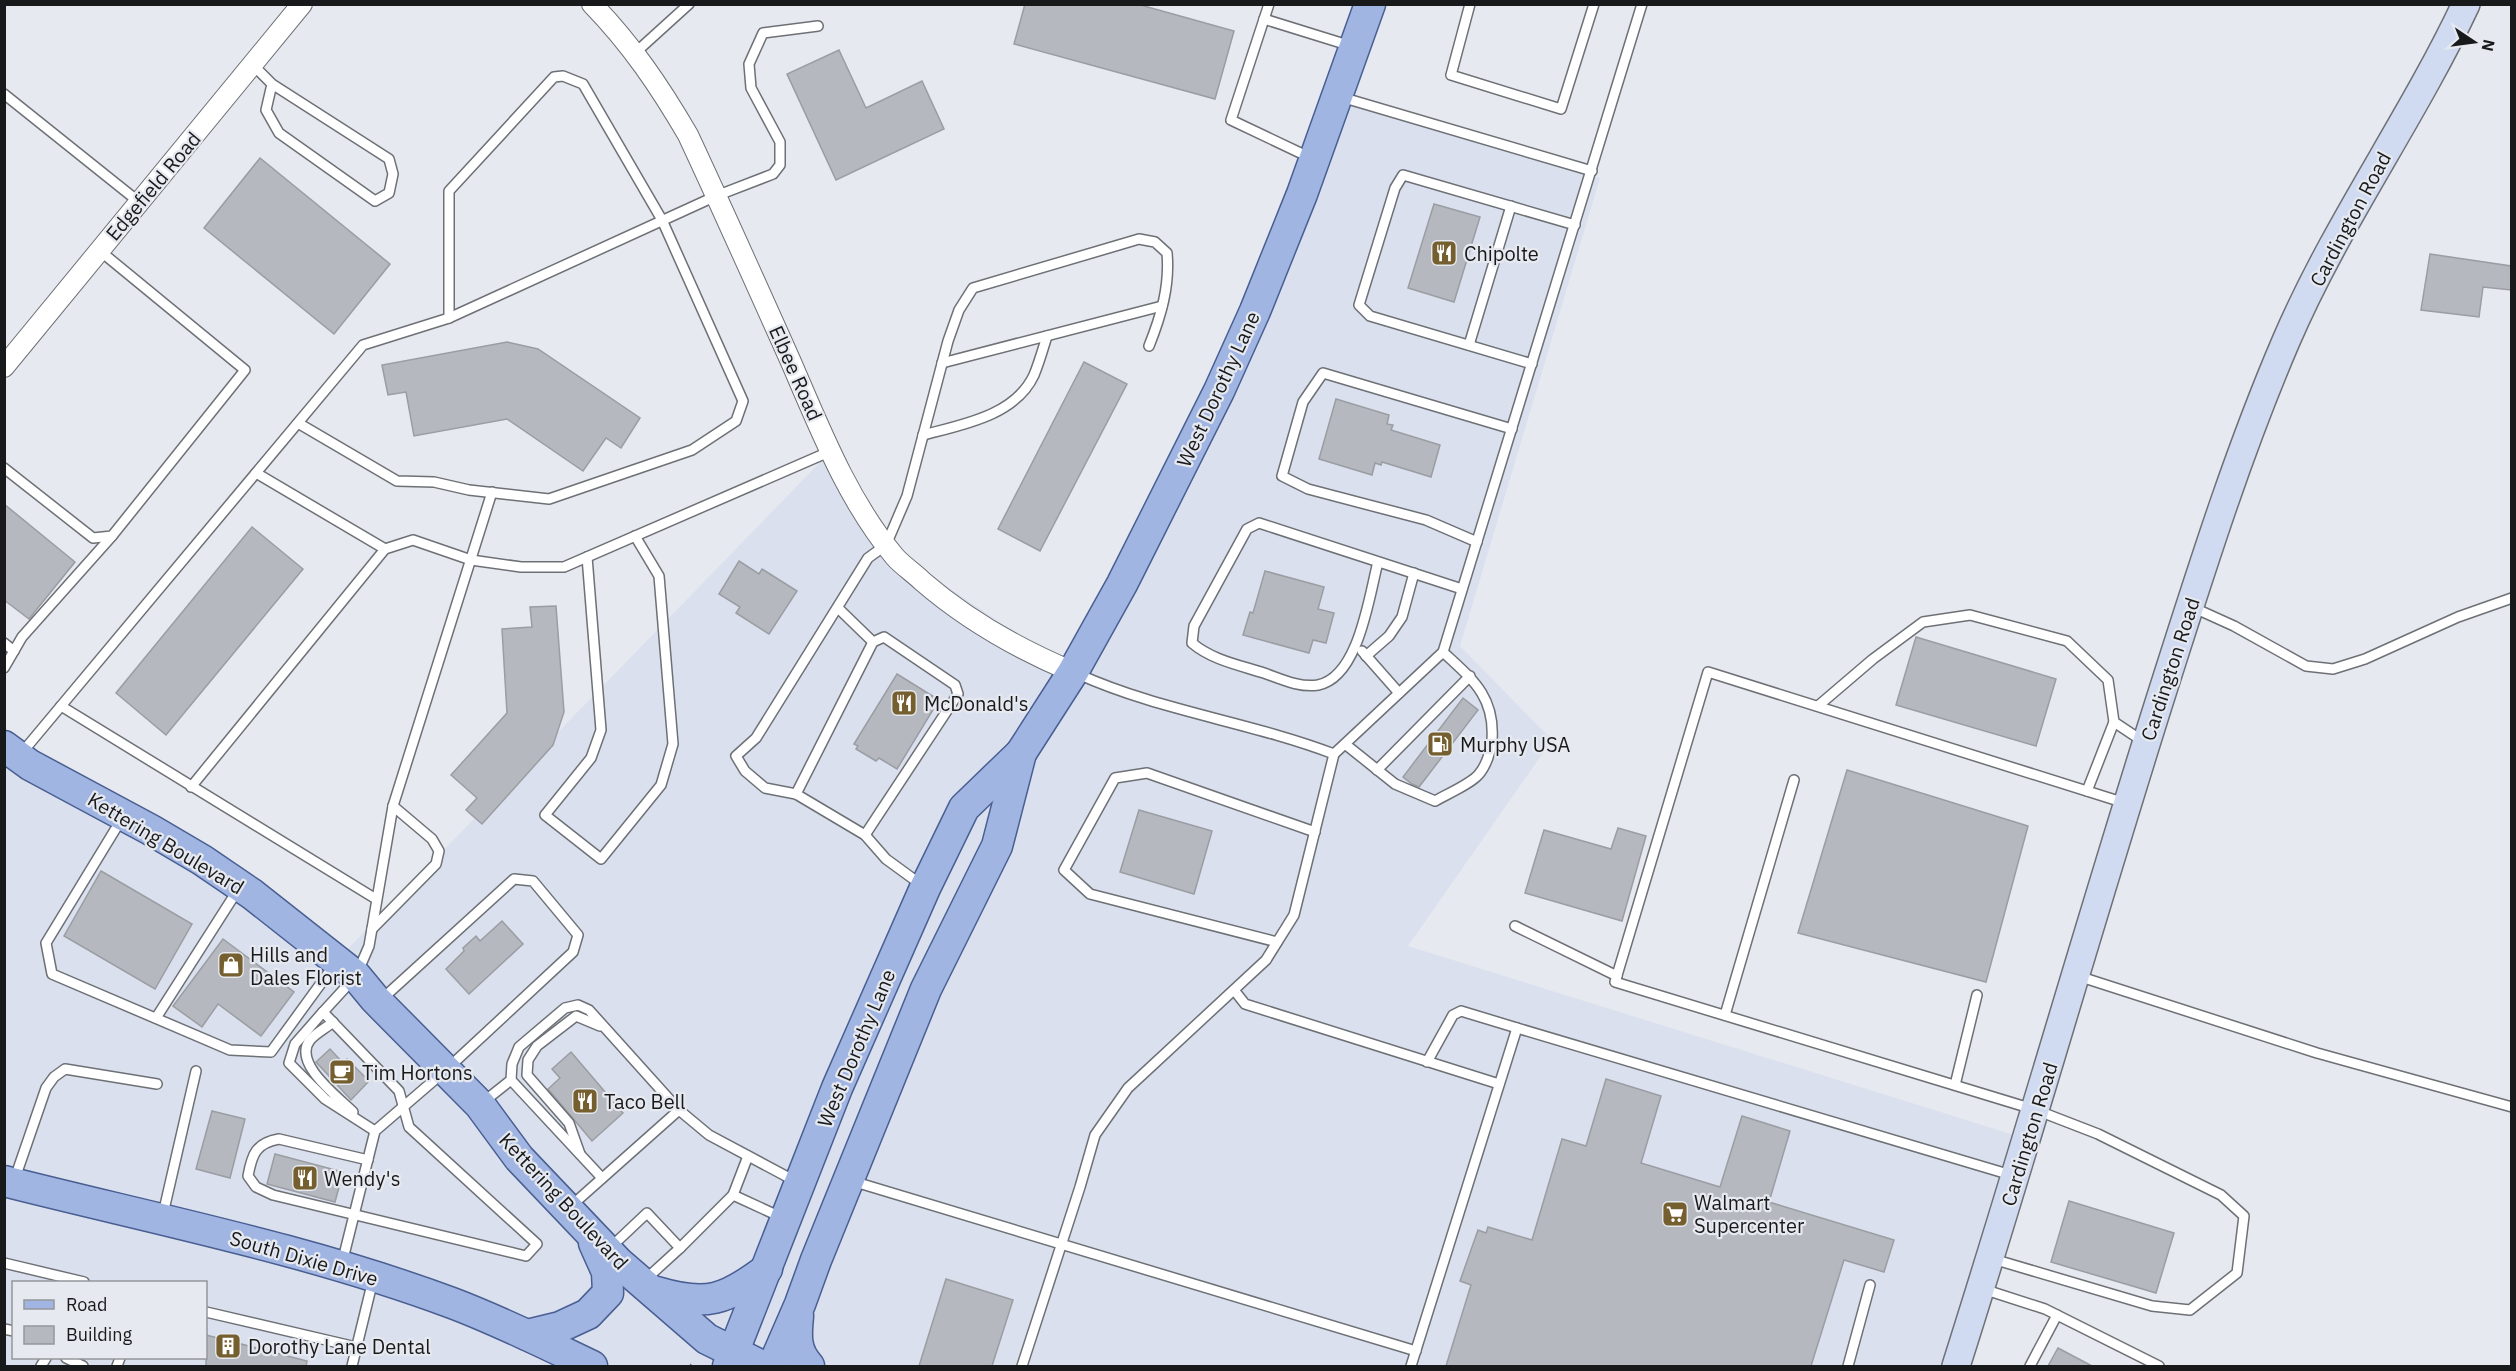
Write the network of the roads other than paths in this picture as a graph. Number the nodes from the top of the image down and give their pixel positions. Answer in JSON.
{"nodes":[{"id":1,"x":302,"y":4,"type":"edge"},
{"id":2,"x":592,"y":4,"type":"edge"},
{"id":3,"x":689,"y":4,"type":"edge"},
{"id":4,"x":1269,"y":4,"type":"edge"},
{"id":5,"x":1370,"y":4,"type":"edge"},
{"id":6,"x":1470,"y":4,"type":"edge"},
{"id":7,"x":1594,"y":4,"type":"edge"},
{"id":8,"x":2466,"y":4,"type":"edge"},
{"id":9,"x":1641,"y":5,"type":"edge"},
{"id":10,"x":1264,"y":19,"type":"junction"},
{"id":11,"x":818,"y":26,"type":"dead end"},
{"id":12,"x":1355,"y":47,"type":"junction"},
{"id":13,"x":635,"y":52,"type":"junction"},
{"id":14,"x":252,"y":65,"type":"junction"},
{"id":15,"x":272,"y":84,"type":"junction"},
{"id":16,"x":4,"y":94,"type":"edge"},
{"id":17,"x":1337,"y":96,"type":"junction"},
{"id":18,"x":1315,"y":160,"type":"junction"},
{"id":19,"x":1592,"y":171,"type":"junction"},
{"id":20,"x":716,"y":196,"type":"junction"},
{"id":21,"x":139,"y":202,"type":"junction"},
{"id":22,"x":1511,"y":206,"type":"junction"},
{"id":23,"x":662,"y":220,"type":"junction"},
{"id":24,"x":1575,"y":225,"type":"junction"},
{"id":25,"x":99,"y":250,"type":"junction"},
{"id":26,"x":1162,"y":306,"type":"junction"},
{"id":27,"x":449,"y":318,"type":"junction"},
{"id":28,"x":1047,"y":336,"type":"junction"},
{"id":29,"x":1469,"y":345,"type":"junction"},
{"id":30,"x":1149,"y":346,"type":"dead end"},
{"id":31,"x":942,"y":363,"type":"junction"},
{"id":32,"x":1532,"y":364,"type":"junction"},
{"id":33,"x":4,"y":367,"type":"edge"},
{"id":34,"x":298,"y":423,"type":"junction"},
{"id":35,"x":1512,"y":429,"type":"junction"},
{"id":36,"x":923,"y":435,"type":"junction"},
{"id":37,"x":831,"y":451,"type":"junction"},
{"id":38,"x":4,"y":468,"type":"edge"},
{"id":39,"x":256,"y":473,"type":"junction"},
{"id":40,"x":492,"y":492,"type":"junction"},
{"id":41,"x":112,"y":536,"type":"junction"},
{"id":42,"x":635,"y":536,"type":"junction"},
{"id":43,"x":1477,"y":542,"type":"junction"},
{"id":44,"x":886,"y":545,"type":"junction"},
{"id":45,"x":386,"y":549,"type":"junction"},
{"id":46,"x":587,"y":557,"type":"junction"},
{"id":47,"x":471,"y":560,"type":"junction"},
{"id":48,"x":1378,"y":562,"type":"junction"},
{"id":49,"x":1414,"y":573,"type":"junction"},
{"id":50,"x":1462,"y":589,"type":"junction"},
{"id":51,"x":2511,"y":598,"type":"edge"},
{"id":52,"x":2190,"y":606,"type":"junction"},
{"id":53,"x":838,"y":608,"type":"junction"},
{"id":54,"x":873,"y":642,"type":"junction"},
{"id":55,"x":4,"y":643,"type":"edge"},
{"id":56,"x":1357,"y":645,"type":"junction"},
{"id":57,"x":14,"y":651,"type":"junction"},
{"id":58,"x":1443,"y":651,"type":"junction"},
{"id":59,"x":1366,"y":656,"type":"junction"},
{"id":60,"x":4,"y":668,"type":"edge"},
{"id":61,"x":1073,"y":672,"type":"junction"},
{"id":62,"x":1470,"y":676,"type":"junction"},
{"id":63,"x":1399,"y":693,"type":"junction"},
{"id":64,"x":61,"y":706,"type":"junction"},
{"id":65,"x":1818,"y":706,"type":"junction"},
{"id":66,"x":2114,"y":722,"type":"junction"},
{"id":67,"x":1345,"y":744,"type":"junction"},
{"id":68,"x":2146,"y":744,"type":"junction"},
{"id":69,"x":8,"y":750,"type":"edge"},
{"id":70,"x":1022,"y":753,"type":"junction"},
{"id":71,"x":1334,"y":754,"type":"junction"},
{"id":72,"x":1377,"y":770,"type":"junction"},
{"id":73,"x":1794,"y":780,"type":"dead end"},
{"id":74,"x":191,"y":787,"type":"junction"},
{"id":75,"x":2087,"y":791,"type":"junction"},
{"id":76,"x":796,"y":794,"type":"junction"},
{"id":77,"x":2127,"y":803,"type":"junction"},
{"id":78,"x":393,"y":806,"type":"junction"},
{"id":79,"x":124,"y":815,"type":"junction"},
{"id":80,"x":1315,"y":832,"type":"junction"},
{"id":81,"x":865,"y":836,"type":"junction"},
{"id":82,"x":240,"y":886,"type":"junction"},
{"id":83,"x":926,"y":888,"type":"junction"},
{"id":84,"x":376,"y":899,"type":"junction"},
{"id":85,"x":1515,"y":926,"type":"dead end"},
{"id":86,"x":372,"y":929,"type":"junction"},
{"id":87,"x":1277,"y":942,"type":"junction"},
{"id":88,"x":346,"y":969,"type":"junction"},
{"id":89,"x":1617,"y":976,"type":"junction"},
{"id":90,"x":2076,"y":976,"type":"junction"},
{"id":91,"x":1234,"y":990,"type":"junction"},
{"id":92,"x":1977,"y":995,"type":"dead end"},
{"id":93,"x":378,"y":1002,"type":"junction"},
{"id":94,"x":323,"y":1012,"type":"junction"},
{"id":95,"x":1725,"y":1015,"type":"junction"},
{"id":96,"x":156,"y":1018,"type":"junction"},
{"id":97,"x":333,"y":1023,"type":"junction"},
{"id":98,"x":1517,"y":1028,"type":"junction"},
{"id":99,"x":607,"y":1030,"type":"junction"},
{"id":100,"x":1427,"y":1062,"type":"junction"},
{"id":101,"x":446,"y":1070,"type":"junction"},
{"id":102,"x":196,"y":1071,"type":"dead end"},
{"id":103,"x":511,"y":1080,"type":"junction"},
{"id":104,"x":158,"y":1084,"type":"dead end"},
{"id":105,"x":1499,"y":1084,"type":"junction"},
{"id":106,"x":1955,"y":1085,"type":"junction"},
{"id":107,"x":480,"y":1105,"type":"junction"},
{"id":108,"x":403,"y":1106,"type":"junction"},
{"id":109,"x":2511,"y":1107,"type":"edge"},
{"id":110,"x":679,"y":1110,"type":"junction"},
{"id":111,"x":2036,"y":1110,"type":"junction"},
{"id":112,"x":364,"y":1124,"type":"junction"},
{"id":113,"x":375,"y":1131,"type":"junction"},
{"id":114,"x":580,"y":1154,"type":"junction"},
{"id":115,"x":748,"y":1156,"type":"junction"},
{"id":116,"x":368,"y":1160,"type":"junction"},
{"id":117,"x":2016,"y":1176,"type":"junction"},
{"id":118,"x":602,"y":1178,"type":"junction"},
{"id":119,"x":849,"y":1180,"type":"junction"},
{"id":120,"x":9,"y":1182,"type":"edge"},
{"id":121,"x":800,"y":1184,"type":"junction"},
{"id":122,"x":733,"y":1196,"type":"junction"},
{"id":123,"x":567,"y":1209,"type":"junction"},
{"id":124,"x":354,"y":1215,"type":"junction"},
{"id":125,"x":162,"y":1219,"type":"junction"},
{"id":126,"x":786,"y":1220,"type":"junction"},
{"id":127,"x":1062,"y":1245,"type":"junction"},
{"id":128,"x":599,"y":1248,"type":"junction"},
{"id":129,"x":680,"y":1248,"type":"junction"},
{"id":130,"x":1990,"y":1258,"type":"junction"},
{"id":131,"x":4,"y":1263,"type":"edge"},
{"id":132,"x":341,"y":1268,"type":"junction"},
{"id":133,"x":767,"y":1269,"type":"junction"},
{"id":134,"x":374,"y":1278,"type":"junction"},
{"id":135,"x":80,"y":1281,"type":"edge"},
{"id":136,"x":646,"y":1286,"type":"junction"},
{"id":137,"x":1870,"y":1286,"type":"dead end"},
{"id":138,"x":1981,"y":1289,"type":"junction"},
{"id":139,"x":800,"y":1304,"type":"junction"},
{"id":140,"x":207,"y":1312,"type":"edge"},
{"id":141,"x":2057,"y":1315,"type":"junction"},
{"id":142,"x":527,"y":1335,"type":"junction"},
{"id":143,"x":357,"y":1347,"type":"junction"},
{"id":144,"x":1416,"y":1350,"type":"junction"},
{"id":145,"x":68,"y":1359,"type":"edge"},
{"id":146,"x":731,"y":1360,"type":"edge"},
{"id":147,"x":84,"y":1366,"type":"edge"},
{"id":148,"x":352,"y":1366,"type":"edge"},
{"id":149,"x":592,"y":1366,"type":"edge"},
{"id":150,"x":762,"y":1366,"type":"edge"},
{"id":151,"x":772,"y":1366,"type":"edge"},
{"id":152,"x":809,"y":1366,"type":"edge"},
{"id":153,"x":1022,"y":1366,"type":"edge"},
{"id":154,"x":1411,"y":1366,"type":"edge"},
{"id":155,"x":1848,"y":1366,"type":"edge"},
{"id":156,"x":1956,"y":1366,"type":"edge"},
{"id":157,"x":2030,"y":1366,"type":"edge"},
{"id":158,"x":2159,"y":1366,"type":"edge"}],
"edges":[{"from":1,"to":14,"type":"street","name":"Edgefield Road"},
{"from":2,"to":13,"type":"street","name":"Elbee Road"},
{"from":3,"to":13,"type":"lane"},
{"from":4,"to":10,"type":"lane"},
{"from":5,"to":12,"type":"main road","name":"West Dorothy Lane"},
{"from":6,"to":7,"type":"lane"},
{"from":8,"to":52,"type":"street","name":"Cardington Road"},
{"from":9,"to":19,"type":"lane"},
{"from":10,"to":12,"type":"lane"},
{"from":10,"to":18,"type":"lane"},
{"from":11,"to":20,"type":"lane"},
{"from":12,"to":17,"type":"main road","name":"West Dorothy Lane"},
{"from":13,"to":20,"type":"street","name":"Elbee Road"},
{"from":14,"to":15,"type":"lane"},
{"from":14,"to":21,"type":"street","name":"Edgefield Road"},
{"from":15,"to":15,"type":"lane"},
{"from":16,"to":21,"type":"lane"},
{"from":17,"to":18,"type":"main road","name":"West Dorothy Lane"},
{"from":17,"to":19,"type":"lane"},
{"from":18,"to":61,"type":"main road","name":"West Dorothy Lane"},
{"from":19,"to":24,"type":"lane"},
{"from":20,"to":23,"type":"lane"},
{"from":20,"to":37,"type":"street","name":"Elbee Road"},
{"from":21,"to":25,"type":"street","name":"Edgefield Road"},
{"from":22,"to":24,"type":"lane"},
{"from":22,"to":29,"type":"lane"},
{"from":22,"to":29,"type":"lane"},
{"from":23,"to":27,"type":"lane"},
{"from":23,"to":27,"type":"lane"},
{"from":23,"to":40,"type":"lane"},
{"from":24,"to":32,"type":"lane"},
{"from":25,"to":33,"type":"street","name":"Edgefield Road"},
{"from":25,"to":41,"type":"lane"},
{"from":26,"to":28,"type":"lane"},
{"from":26,"to":30,"type":"lane"},
{"from":26,"to":31,"type":"lane"},
{"from":27,"to":34,"type":"lane"},
{"from":28,"to":31,"type":"lane"},
{"from":28,"to":36,"type":"lane"},
{"from":29,"to":32,"type":"lane"},
{"from":31,"to":36,"type":"lane"},
{"from":32,"to":35,"type":"lane"},
{"from":34,"to":39,"type":"lane"},
{"from":34,"to":40,"type":"lane"},
{"from":35,"to":43,"type":"lane"},
{"from":35,"to":43,"type":"lane"},
{"from":36,"to":44,"type":"lane"},
{"from":37,"to":42,"type":"lane"},
{"from":37,"to":44,"type":"street","name":"Elbee Road"},
{"from":38,"to":41,"type":"lane"},
{"from":39,"to":45,"type":"lane"},
{"from":39,"to":64,"type":"lane"},
{"from":40,"to":47,"type":"lane"},
{"from":41,"to":57,"type":"lane"},
{"from":42,"to":46,"type":"lane"},
{"from":42,"to":46,"type":"lane"},
{"from":43,"to":50,"type":"lane"},
{"from":44,"to":53,"type":"lane"},
{"from":44,"to":61,"type":"street","name":"Elbee Road"},
{"from":45,"to":47,"type":"lane"},
{"from":45,"to":74,"type":"lane"},
{"from":46,"to":47,"type":"lane"},
{"from":47,"to":78,"type":"lane"},
{"from":48,"to":49,"type":"lane"},
{"from":48,"to":56,"type":"lane"},
{"from":48,"to":56,"type":"lane"},
{"from":49,"to":50,"type":"lane"},
{"from":49,"to":59,"type":"lane"},
{"from":50,"to":58,"type":"lane"},
{"from":51,"to":52,"type":"lane"},
{"from":52,"to":68,"type":"street","name":"Cardington Road"},
{"from":53,"to":54,"type":"lane"},
{"from":53,"to":76,"type":"lane"},
{"from":54,"to":76,"type":"lane"},
{"from":54,"to":81,"type":"lane"},
{"from":55,"to":57,"type":"lane"},
{"from":56,"to":59,"type":"lane"},
{"from":57,"to":60,"type":"lane"},
{"from":58,"to":62,"type":"lane"},
{"from":58,"to":63,"type":"lane"},
{"from":59,"to":63,"type":"lane"},
{"from":61,"to":70,"type":"main road","name":"West Dorothy Lane"},
{"from":61,"to":71,"type":"lane"},
{"from":62,"to":72,"type":"lane"},
{"from":62,"to":72,"type":"lane"},
{"from":63,"to":67,"type":"lane"},
{"from":64,"to":69,"type":"lane"},
{"from":64,"to":74,"type":"lane"},
{"from":65,"to":66,"type":"lane"},
{"from":65,"to":75,"type":"lane"},
{"from":65,"to":89,"type":"lane"},
{"from":66,"to":68,"type":"lane"},
{"from":66,"to":75,"type":"lane"},
{"from":67,"to":71,"type":"lane"},
{"from":67,"to":72,"type":"lane"},
{"from":68,"to":77,"type":"street","name":"Cardington Road"},
{"from":69,"to":79,"type":"main road","name":"Kettering Boulevard"},
{"from":70,"to":83,"type":"main road","name":"West Dorothy Lane"},
{"from":70,"to":119,"type":"main road","name":"West Dorothy Lane"},
{"from":71,"to":80,"type":"lane"},
{"from":73,"to":95,"type":"lane"},
{"from":74,"to":84,"type":"lane"},
{"from":75,"to":77,"type":"lane"},
{"from":76,"to":81,"type":"lane"},
{"from":77,"to":90,"type":"street","name":"Cardington Road"},
{"from":78,"to":84,"type":"lane"},
{"from":78,"to":86,"type":"lane"},
{"from":79,"to":82,"type":"main road","name":"Kettering Boulevard"},
{"from":79,"to":96,"type":"lane"},
{"from":80,"to":87,"type":"lane"},
{"from":80,"to":87,"type":"lane"},
{"from":81,"to":83,"type":"lane"},
{"from":82,"to":88,"type":"main road","name":"Kettering Boulevard"},
{"from":82,"to":96,"type":"lane"},
{"from":83,"to":121,"type":"main road","name":"West Dorothy Lane"},
{"from":84,"to":86,"type":"lane"},
{"from":85,"to":89,"type":"lane"},
{"from":86,"to":88,"type":"lane"},
{"from":87,"to":91,"type":"lane"},
{"from":88,"to":93,"type":"main road","name":"Kettering Boulevard"},
{"from":88,"to":94,"type":"lane"},
{"from":88,"to":96,"type":"lane"},
{"from":89,"to":95,"type":"lane"},
{"from":90,"to":109,"type":"lane"},
{"from":90,"to":111,"type":"street","name":"Cardington Road"},
{"from":91,"to":100,"type":"lane"},
{"from":91,"to":127,"type":"lane"},
{"from":92,"to":106,"type":"lane"},
{"from":93,"to":101,"type":"main road","name":"Kettering Boulevard"},
{"from":93,"to":101,"type":"lane"},
{"from":94,"to":97,"type":"lane"},
{"from":94,"to":112,"type":"lane"},
{"from":95,"to":106,"type":"lane"},
{"from":97,"to":108,"type":"lane"},
{"from":97,"to":112,"type":"lane"},
{"from":98,"to":100,"type":"lane"},
{"from":98,"to":105,"type":"lane"},
{"from":98,"to":117,"type":"lane"},
{"from":99,"to":103,"type":"lane"},
{"from":99,"to":110,"type":"lane"},
{"from":99,"to":114,"type":"lane"},
{"from":100,"to":105,"type":"lane"},
{"from":101,"to":107,"type":"main road","name":"Kettering Boulevard"},
{"from":101,"to":108,"type":"lane"},
{"from":102,"to":125,"type":"lane"},
{"from":103,"to":107,"type":"lane"},
{"from":103,"to":114,"type":"lane"},
{"from":104,"to":120,"type":"lane"},
{"from":105,"to":144,"type":"lane"},
{"from":106,"to":111,"type":"lane"},
{"from":107,"to":123,"type":"main road","name":"Kettering Boulevard"},
{"from":108,"to":113,"type":"lane"},
{"from":108,"to":124,"type":"lane"},
{"from":110,"to":115,"type":"lane"},
{"from":110,"to":118,"type":"lane"},
{"from":111,"to":117,"type":"street","name":"Cardington Road"},
{"from":111,"to":130,"type":"lane"},
{"from":112,"to":113,"type":"lane"},
{"from":113,"to":116,"type":"lane"},
{"from":114,"to":118,"type":"lane"},
{"from":115,"to":121,"type":"lane"},
{"from":115,"to":122,"type":"lane"},
{"from":116,"to":124,"type":"lane"},
{"from":116,"to":124,"type":"lane"},
{"from":117,"to":130,"type":"street","name":"Cardington Road"},
{"from":118,"to":123,"type":"lane"},
{"from":119,"to":127,"type":"lane"},
{"from":119,"to":139,"type":"main road","name":"West Dorothy Lane"},
{"from":120,"to":125,"type":"main road","name":"South Dixie Drive"},
{"from":121,"to":126,"type":"main road","name":"West Dorothy Lane"},
{"from":122,"to":126,"type":"lane"},
{"from":122,"to":129,"type":"lane"},
{"from":123,"to":128,"type":"main road","name":"Kettering Boulevard"},
{"from":124,"to":132,"type":"lane"},
{"from":125,"to":132,"type":"main road","name":"South Dixie Drive"},
{"from":126,"to":133,"type":"main road","name":"West Dorothy Lane"},
{"from":127,"to":144,"type":"lane"},
{"from":127,"to":153,"type":"lane"},
{"from":128,"to":129,"type":"lane"},
{"from":128,"to":136,"type":"main road","name":"Kettering Boulevard"},
{"from":128,"to":142,"type":"main road"},
{"from":129,"to":136,"type":"lane"},
{"from":130,"to":138,"type":"street","name":"Cardington Road"},
{"from":131,"to":135,"type":"lane"},
{"from":132,"to":134,"type":"main road","name":"South Dixie Drive"},
{"from":133,"to":136,"type":"main road"},
{"from":133,"to":146,"type":"main road","name":"West Dorothy Lane"},
{"from":134,"to":142,"type":"main road","name":"South Dixie Drive"},
{"from":134,"to":143,"type":"lane"},
{"from":136,"to":146,"type":"main road","name":"Kettering Boulevard"},
{"from":137,"to":155,"type":"lane"},
{"from":138,"to":141,"type":"lane"},
{"from":138,"to":156,"type":"street","name":"Cardington Road"},
{"from":139,"to":151,"type":"main road","name":"West Dorothy Lane"},
{"from":139,"to":152,"type":"main road"},
{"from":140,"to":143,"type":"lane"},
{"from":141,"to":157,"type":"lane"},
{"from":141,"to":158,"type":"lane"},
{"from":142,"to":149,"type":"main road","name":"South Dixie Drive"},
{"from":143,"to":148,"type":"lane"},
{"from":144,"to":154,"type":"lane"},
{"from":145,"to":147,"type":"lane"},
{"from":146,"to":150,"type":"main road","name":"Kettering Boulevard"}]}
